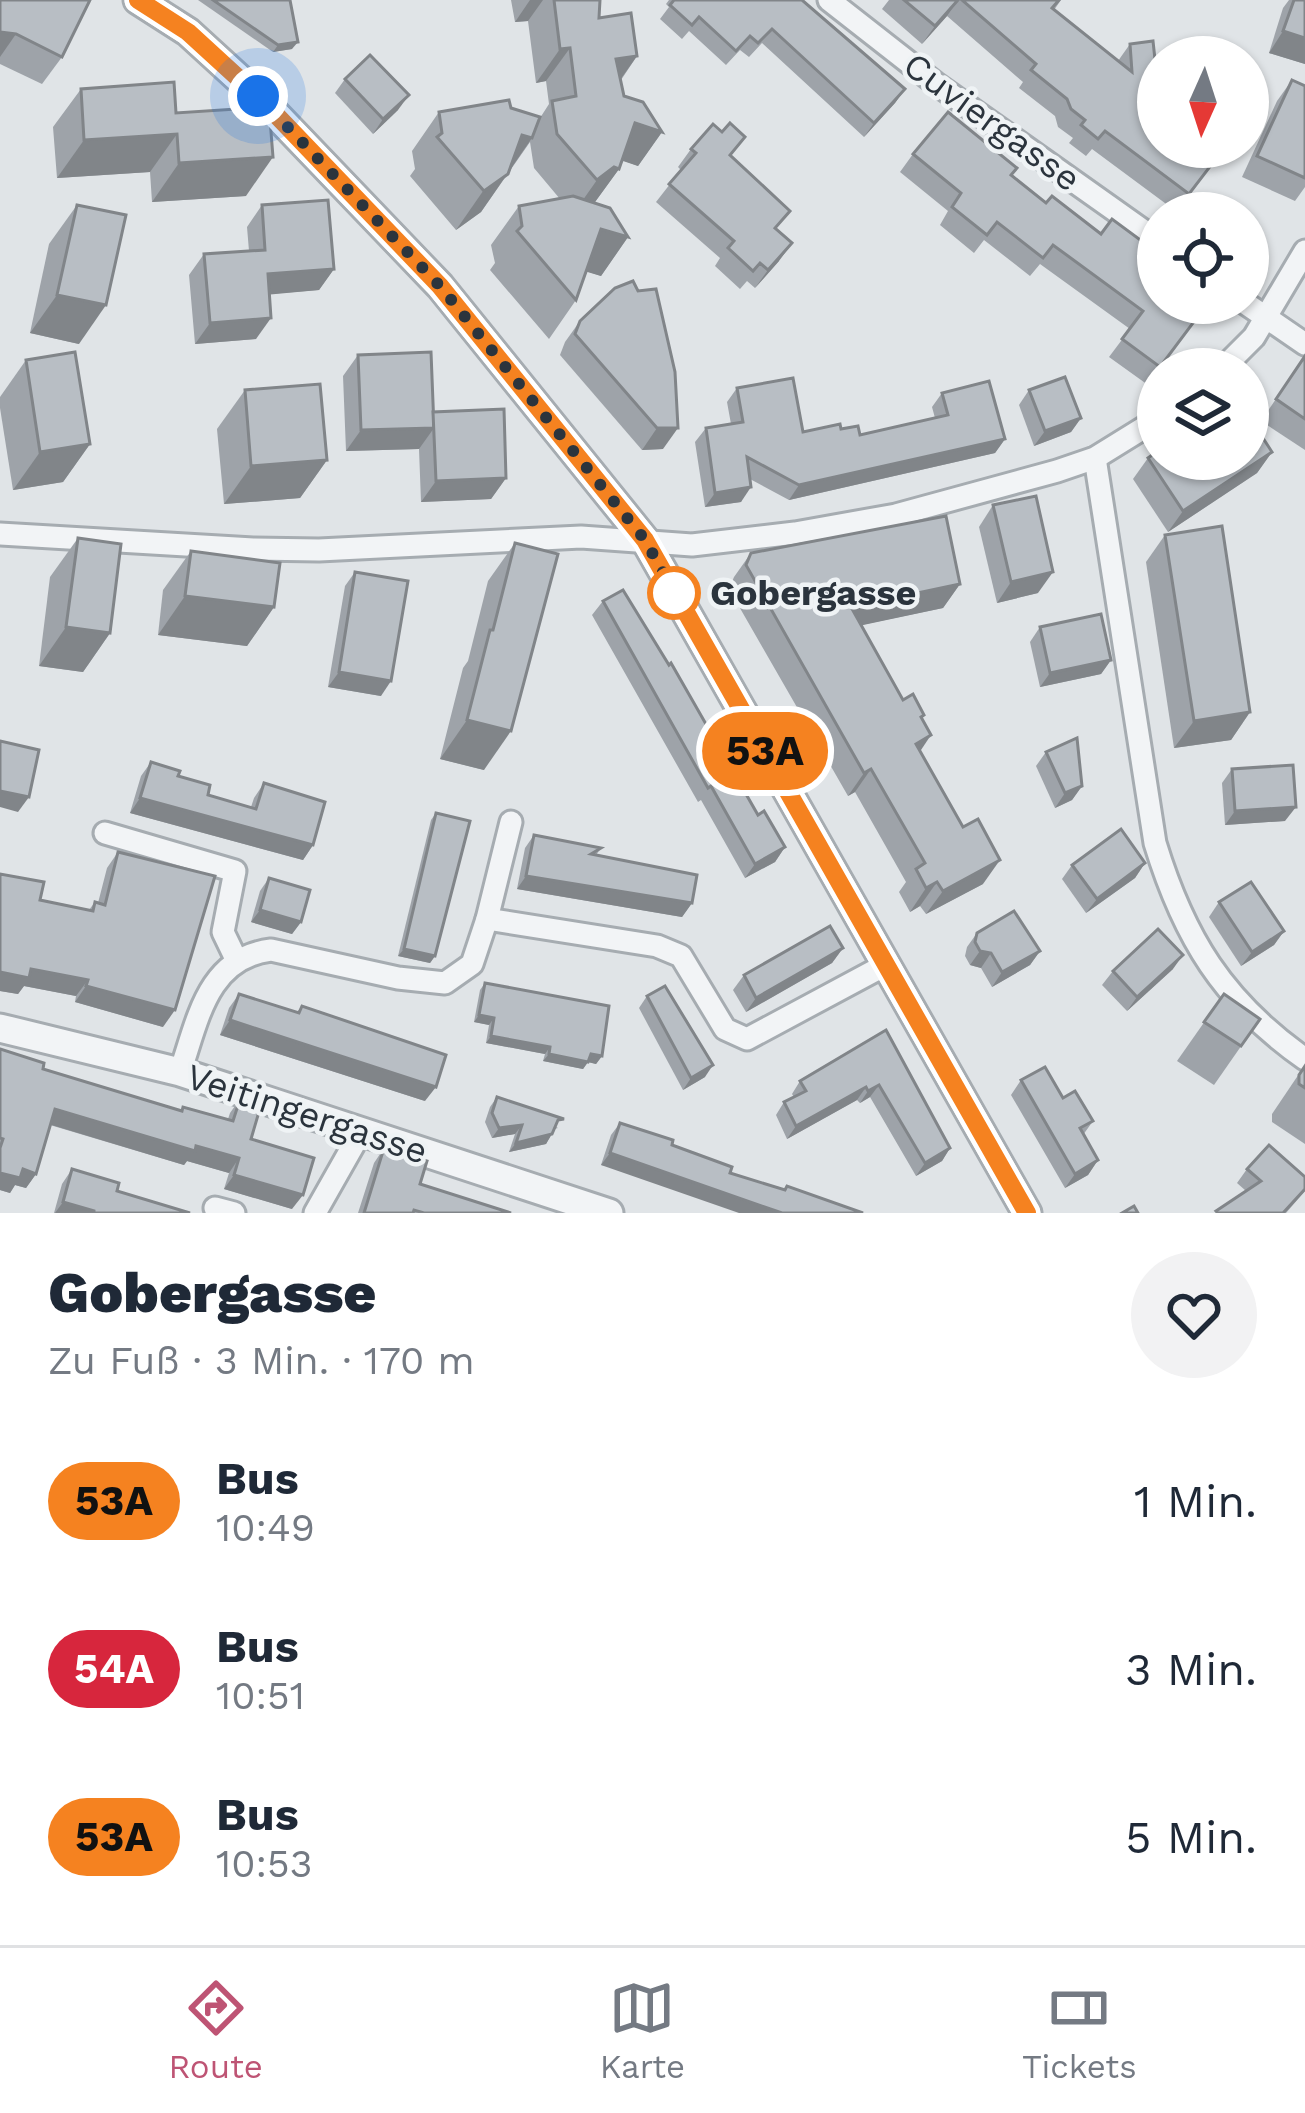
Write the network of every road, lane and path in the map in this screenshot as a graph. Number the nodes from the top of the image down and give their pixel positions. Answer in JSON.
{"nodes":[{"id":1,"x":138,"y":0,"type":"edge"},
{"id":2,"x":829,"y":0,"type":"edge"},
{"id":3,"x":1137,"y":226,"type":"edge"},
{"id":4,"x":1305,"y":251,"type":"edge"},
{"id":5,"x":1269,"y":313,"type":"edge"},
{"id":6,"x":1269,"y":320,"type":"edge"},
{"id":7,"x":1262,"y":324,"type":"edge"},
{"id":8,"x":1305,"y":344,"type":"edge"},
{"id":9,"x":1243,"y":348,"type":"edge"},
{"id":10,"x":1137,"y":431,"type":"edge"},
{"id":11,"x":1095,"y":458,"type":"junction"},
{"id":12,"x":0,"y":534,"type":"edge"},
{"id":13,"x":645,"y":540,"type":"junction"},
{"id":14,"x":511,"y":822,"type":"dead end"},
{"id":15,"x":105,"y":833,"type":"dead end"},
{"id":16,"x":487,"y":919,"type":"junction"},
{"id":17,"x":236,"y":959,"type":"junction"},
{"id":18,"x":887,"y":964,"type":"junction"},
{"id":19,"x":0,"y":1028,"type":"edge"},
{"id":20,"x":1305,"y":1059,"type":"edge"},
{"id":21,"x":180,"y":1072,"type":"junction"},
{"id":22,"x":362,"y":1130,"type":"junction"},
{"id":23,"x":315,"y":1213,"type":"edge"},
{"id":24,"x":610,"y":1213,"type":"edge"},
{"id":25,"x":1027,"y":1213,"type":"edge"}],
"edges":[{"from":1,"to":13,"type":"street"},
{"from":2,"to":3,"type":"street","name":"Cuviergasse"},
{"from":4,"to":5,"type":"street"},
{"from":6,"to":8,"type":"street"},
{"from":7,"to":9,"type":"street"},
{"from":10,"to":11,"type":"street"},
{"from":11,"to":13,"type":"street"},
{"from":11,"to":20,"type":"street"},
{"from":12,"to":13,"type":"street"},
{"from":13,"to":18,"type":"street"},
{"from":14,"to":16,"type":"street"},
{"from":15,"to":17,"type":"street"},
{"from":16,"to":17,"type":"street"},
{"from":16,"to":18,"type":"street"},
{"from":17,"to":21,"type":"street"},
{"from":18,"to":25,"type":"street"},
{"from":19,"to":21,"type":"street","name":"Veitingergasse"},
{"from":21,"to":22,"type":"street","name":"Veitingergasse"},
{"from":22,"to":23,"type":"street"},
{"from":22,"to":24,"type":"street","name":"Veitingergasse"}]}
